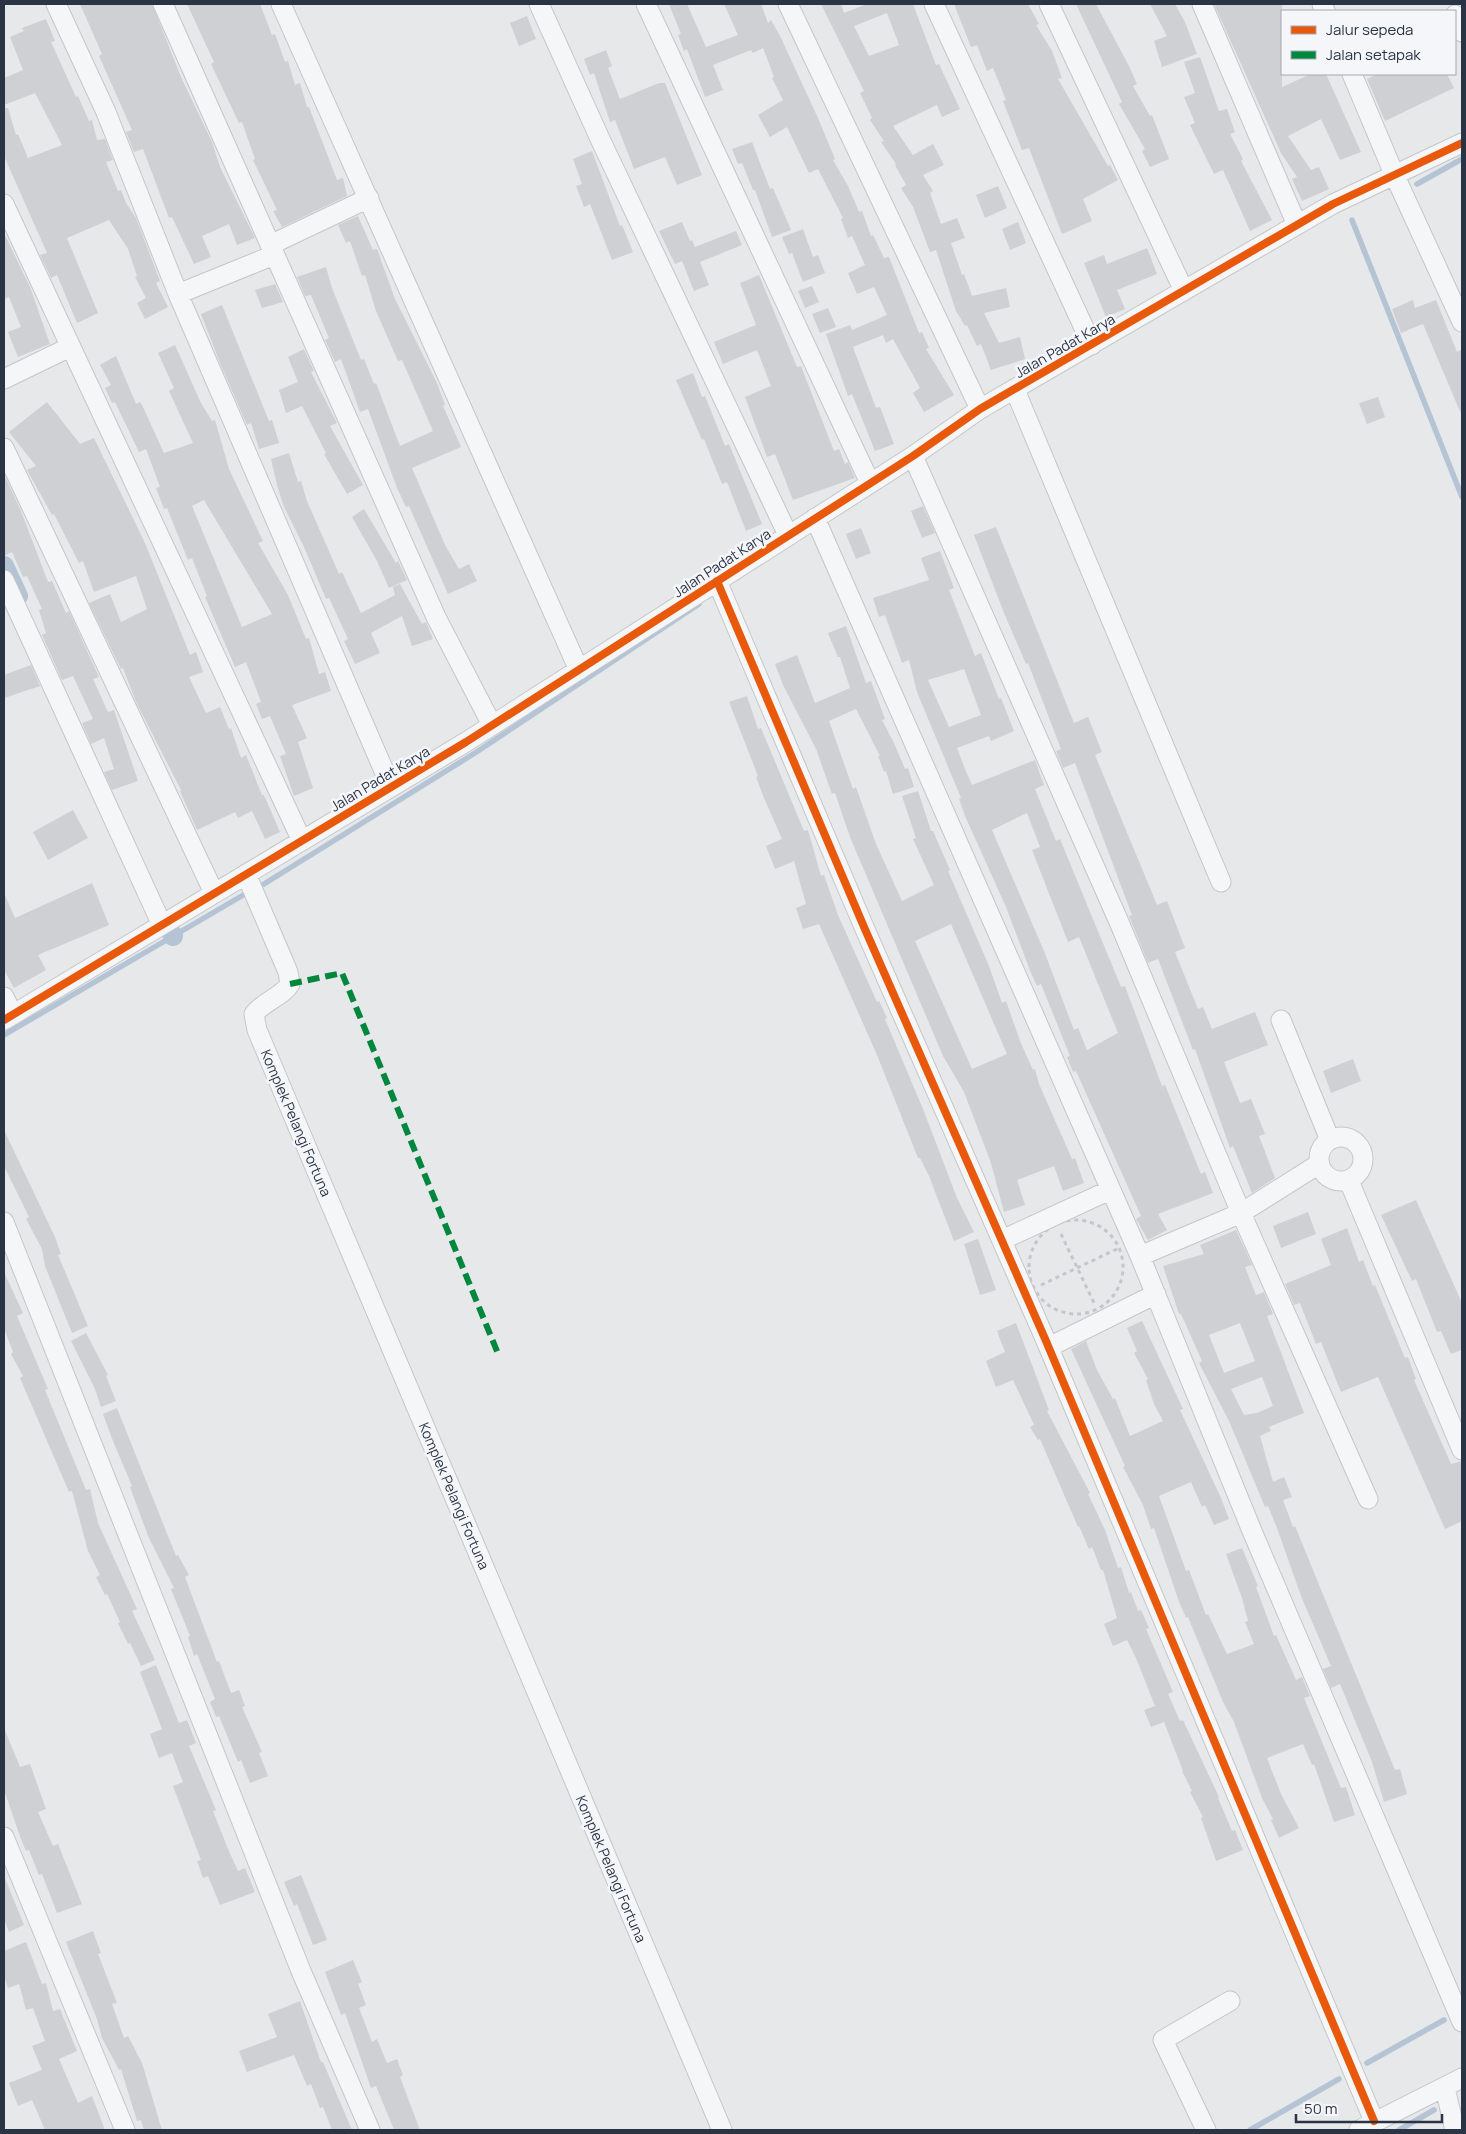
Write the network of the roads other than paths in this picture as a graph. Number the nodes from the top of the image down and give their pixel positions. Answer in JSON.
{"nodes":[{"id":1,"x":56,"y":4,"type":"edge"},
{"id":2,"x":163,"y":4,"type":"edge"},
{"id":3,"x":281,"y":4,"type":"edge"},
{"id":4,"x":539,"y":4,"type":"edge"},
{"id":5,"x":646,"y":4,"type":"edge"},
{"id":6,"x":788,"y":4,"type":"edge"},
{"id":7,"x":934,"y":4,"type":"edge"},
{"id":8,"x":1049,"y":4,"type":"edge"},
{"id":9,"x":1202,"y":4,"type":"edge"},
{"id":10,"x":1456,"y":18,"type":"edge"},
{"id":11,"x":1462,"y":32,"type":"edge"},
{"id":12,"x":1352,"y":75,"type":"edge"},
{"id":13,"x":1462,"y":143,"type":"edge"},
{"id":14,"x":1394,"y":174,"type":"junction"},
{"id":15,"x":368,"y":198,"type":"junction"},
{"id":16,"x":4,"y":204,"type":"edge"},
{"id":17,"x":1297,"y":225,"type":"junction"},
{"id":18,"x":272,"y":250,"type":"junction"},
{"id":19,"x":1184,"y":291,"type":"junction"},
{"id":20,"x":178,"y":294,"type":"junction"},
{"id":21,"x":1462,"y":322,"type":"edge"},
{"id":22,"x":1092,"y":345,"type":"junction"},
{"id":23,"x":70,"y":347,"type":"junction"},
{"id":24,"x":4,"y":379,"type":"edge"},
{"id":25,"x":1015,"y":390,"type":"junction"},
{"id":26,"x":980,"y":409,"type":"junction"},
{"id":27,"x":4,"y":448,"type":"edge"},
{"id":28,"x":913,"y":456,"type":"junction"},
{"id":29,"x":870,"y":483,"type":"junction"},
{"id":30,"x":816,"y":518,"type":"junction"},
{"id":31,"x":788,"y":535,"type":"junction"},
{"id":32,"x":4,"y":580,"type":"edge"},
{"id":33,"x":717,"y":581,"type":"junction"},
{"id":34,"x":579,"y":670,"type":"junction"},
{"id":35,"x":492,"y":725,"type":"junction"},
{"id":36,"x":391,"y":787,"type":"junction"},
{"id":37,"x":302,"y":841,"type":"junction"},
{"id":38,"x":246,"y":874,"type":"junction"},
{"id":39,"x":1221,"y":882,"type":"dead end"},
{"id":40,"x":214,"y":893,"type":"junction"},
{"id":41,"x":162,"y":925,"type":"junction"},
{"id":42,"x":4,"y":997,"type":"edge"},
{"id":43,"x":8,"y":1017,"type":"edge"},
{"id":44,"x":1281,"y":1020,"type":"dead end"},
{"id":45,"x":1330,"y":1140,"type":"junction"},
{"id":46,"x":1319,"y":1164,"type":"junction"},
{"id":47,"x":1349,"y":1180,"type":"junction"},
{"id":48,"x":1110,"y":1190,"type":"junction"},
{"id":49,"x":1241,"y":1213,"type":"junction"},
{"id":50,"x":4,"y":1222,"type":"edge"},
{"id":51,"x":1002,"y":1240,"type":"junction"},
{"id":52,"x":1140,"y":1256,"type":"junction"},
{"id":53,"x":1156,"y":1294,"type":"junction"},
{"id":54,"x":1049,"y":1347,"type":"junction"},
{"id":55,"x":1462,"y":1450,"type":"edge"},
{"id":56,"x":1368,"y":1499,"type":"dead end"},
{"id":57,"x":4,"y":1837,"type":"edge"},
{"id":58,"x":1230,"y":2001,"type":"dead end"},
{"id":59,"x":1462,"y":2022,"type":"edge"},
{"id":60,"x":1462,"y":2078,"type":"edge"},
{"id":61,"x":1445,"y":2088,"type":"junction"},
{"id":62,"x":1367,"y":2126,"type":"edge"},
{"id":63,"x":125,"y":2130,"type":"edge"},
{"id":64,"x":370,"y":2130,"type":"edge"},
{"id":65,"x":722,"y":2130,"type":"edge"},
{"id":66,"x":1206,"y":2130,"type":"edge"},
{"id":67,"x":1455,"y":2130,"type":"edge"}],
"edges":[{"from":1,"to":20,"type":"street"},
{"from":2,"to":18,"type":"street"},
{"from":3,"to":15,"type":"street"},
{"from":4,"to":31,"type":"street"},
{"from":5,"to":29,"type":"street"},
{"from":6,"to":26,"type":"street"},
{"from":7,"to":22,"type":"street"},
{"from":8,"to":19,"type":"street"},
{"from":9,"to":17,"type":"street"},
{"from":10,"to":11,"type":"street"},
{"from":12,"to":14,"type":"street"},
{"from":13,"to":14,"type":"street","name":"Jalan Padat Karya"},
{"from":14,"to":17,"type":"street","name":"Jalan Padat Karya"},
{"from":14,"to":21,"type":"street"},
{"from":15,"to":18,"type":"street"},
{"from":15,"to":34,"type":"street"},
{"from":16,"to":23,"type":"street"},
{"from":17,"to":19,"type":"street","name":"Jalan Padat Karya"},
{"from":18,"to":20,"type":"street"},
{"from":18,"to":35,"type":"street"},
{"from":19,"to":22,"type":"street","name":"Jalan Padat Karya"},
{"from":20,"to":36,"type":"street"},
{"from":22,"to":25,"type":"street","name":"Jalan Padat Karya"},
{"from":23,"to":24,"type":"street"},
{"from":23,"to":37,"type":"street"},
{"from":25,"to":26,"type":"street","name":"Jalan Padat Karya"},
{"from":25,"to":39,"type":"street"},
{"from":26,"to":28,"type":"street","name":"Jalan Padat Karya"},
{"from":27,"to":40,"type":"street"},
{"from":28,"to":29,"type":"street","name":"Jalan Padat Karya"},
{"from":28,"to":49,"type":"street"},
{"from":29,"to":30,"type":"street","name":"Jalan Padat Karya"},
{"from":30,"to":31,"type":"street","name":"Jalan Padat Karya"},
{"from":30,"to":48,"type":"street"},
{"from":31,"to":33,"type":"street","name":"Jalan Padat Karya"},
{"from":32,"to":41,"type":"street"},
{"from":33,"to":34,"type":"street","name":"Jalan Padat Karya"},
{"from":33,"to":51,"type":"street"},
{"from":34,"to":35,"type":"street","name":"Jalan Padat Karya"},
{"from":35,"to":36,"type":"street","name":"Jalan Padat Karya"},
{"from":36,"to":37,"type":"street","name":"Jalan Padat Karya"},
{"from":37,"to":38,"type":"street","name":"Jalan Padat Karya"},
{"from":38,"to":40,"type":"street","name":"Jalan Padat Karya"},
{"from":38,"to":65,"type":"street","name":"Komplek Pelangi Fortuna"},
{"from":40,"to":41,"type":"street","name":"Jalan Padat Karya"},
{"from":41,"to":43,"type":"street","name":"Jalan Padat Karya"},
{"from":42,"to":43,"type":"street"},
{"from":44,"to":45,"type":"street"},
{"from":45,"to":46,"type":"street"},
{"from":45,"to":47,"type":"street"},
{"from":46,"to":47,"type":"street"},
{"from":46,"to":49,"type":"street"},
{"from":47,"to":55,"type":"street"},
{"from":48,"to":51,"type":"street"},
{"from":48,"to":52,"type":"street"},
{"from":49,"to":52,"type":"street"},
{"from":49,"to":56,"type":"street"},
{"from":50,"to":64,"type":"street"},
{"from":51,"to":54,"type":"street"},
{"from":52,"to":53,"type":"street"},
{"from":53,"to":54,"type":"street"},
{"from":53,"to":59,"type":"street"},
{"from":54,"to":62,"type":"street"},
{"from":57,"to":63,"type":"street"},
{"from":58,"to":66,"type":"street"},
{"from":60,"to":61,"type":"street"},
{"from":61,"to":62,"type":"street"},
{"from":61,"to":67,"type":"street"}]}
